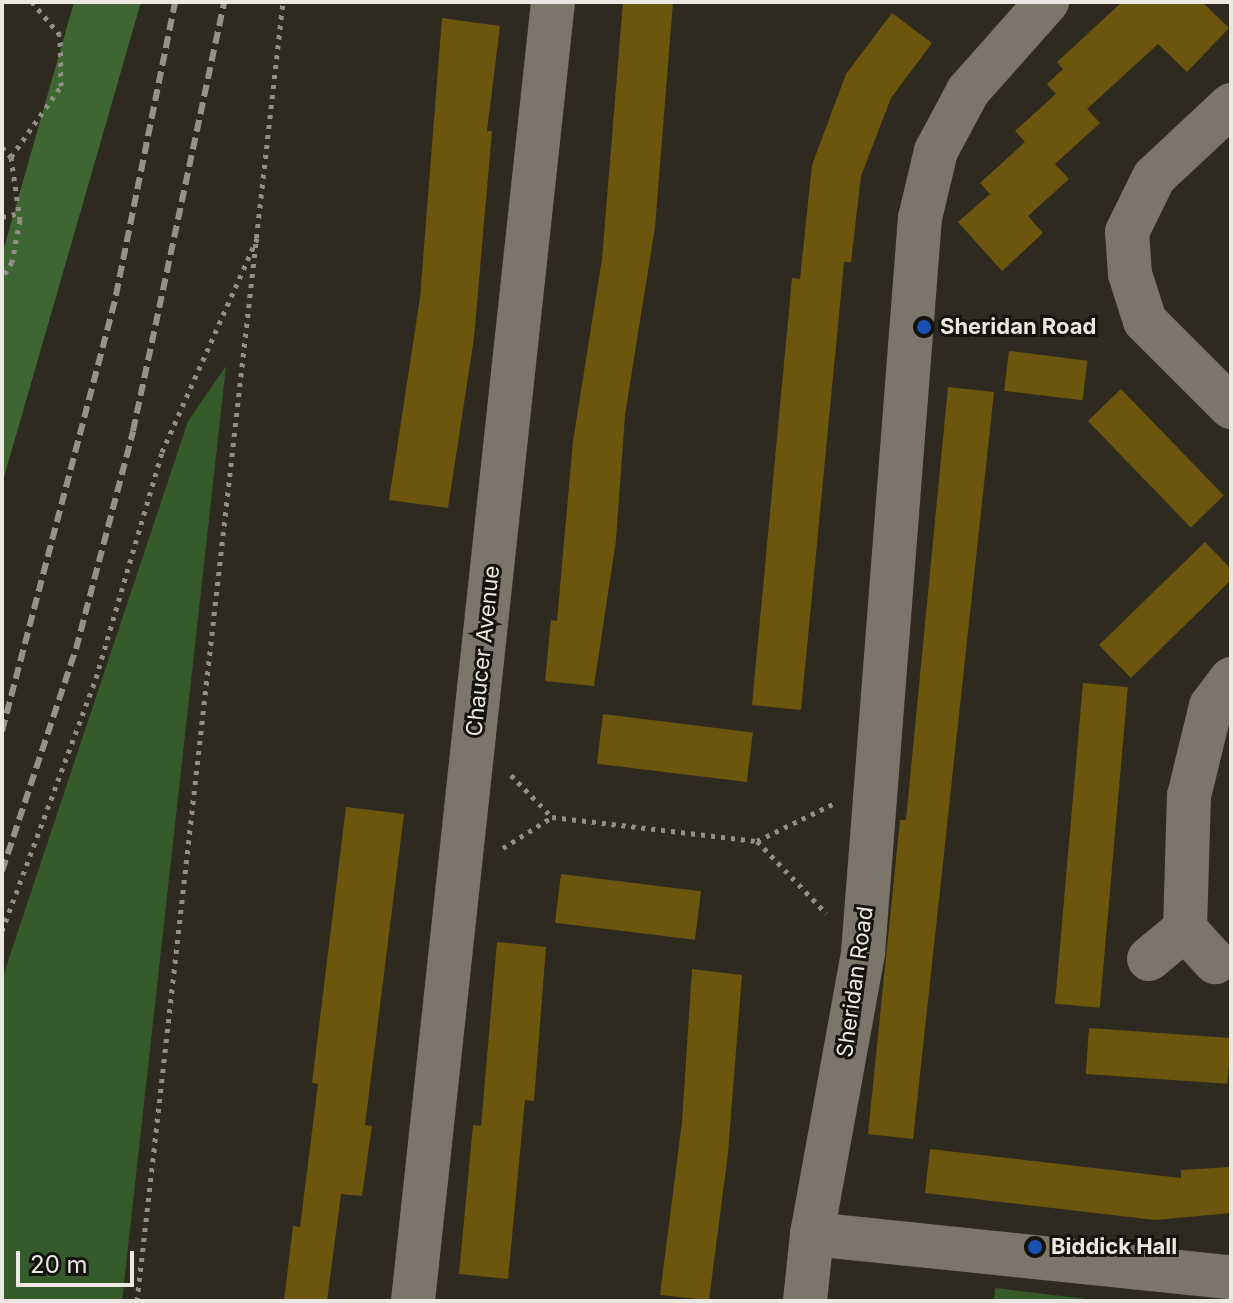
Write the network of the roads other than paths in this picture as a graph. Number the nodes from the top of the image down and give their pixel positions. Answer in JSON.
{"nodes":[{"id":1,"x":553,"y":2,"type":"edge"},
{"id":2,"x":1042,"y":4,"type":"edge"},
{"id":3,"x":1231,"y":105,"type":"edge"},
{"id":4,"x":1231,"y":407,"type":"edge"},
{"id":5,"x":1231,"y":679,"type":"edge"},
{"id":6,"x":1185,"y":929,"type":"junction"},
{"id":7,"x":1149,"y":959,"type":"dead end"},
{"id":8,"x":1215,"y":962,"type":"dead end"},
{"id":9,"x":812,"y":1234,"type":"junction"},
{"id":10,"x":1231,"y":1277,"type":"edge"},
{"id":11,"x":413,"y":1301,"type":"edge"},
{"id":12,"x":805,"y":1301,"type":"edge"}],
"edges":[{"from":1,"to":11,"type":"street","name":"Chaucer Avenue"},
{"from":2,"to":9,"type":"street","name":"Sheridan Road"},
{"from":3,"to":4,"type":"street"},
{"from":5,"to":6,"type":"street"},
{"from":6,"to":7,"type":"street"},
{"from":6,"to":8,"type":"street"},
{"from":9,"to":10,"type":"street"},
{"from":9,"to":12,"type":"street","name":"Sheridan Road"}]}
